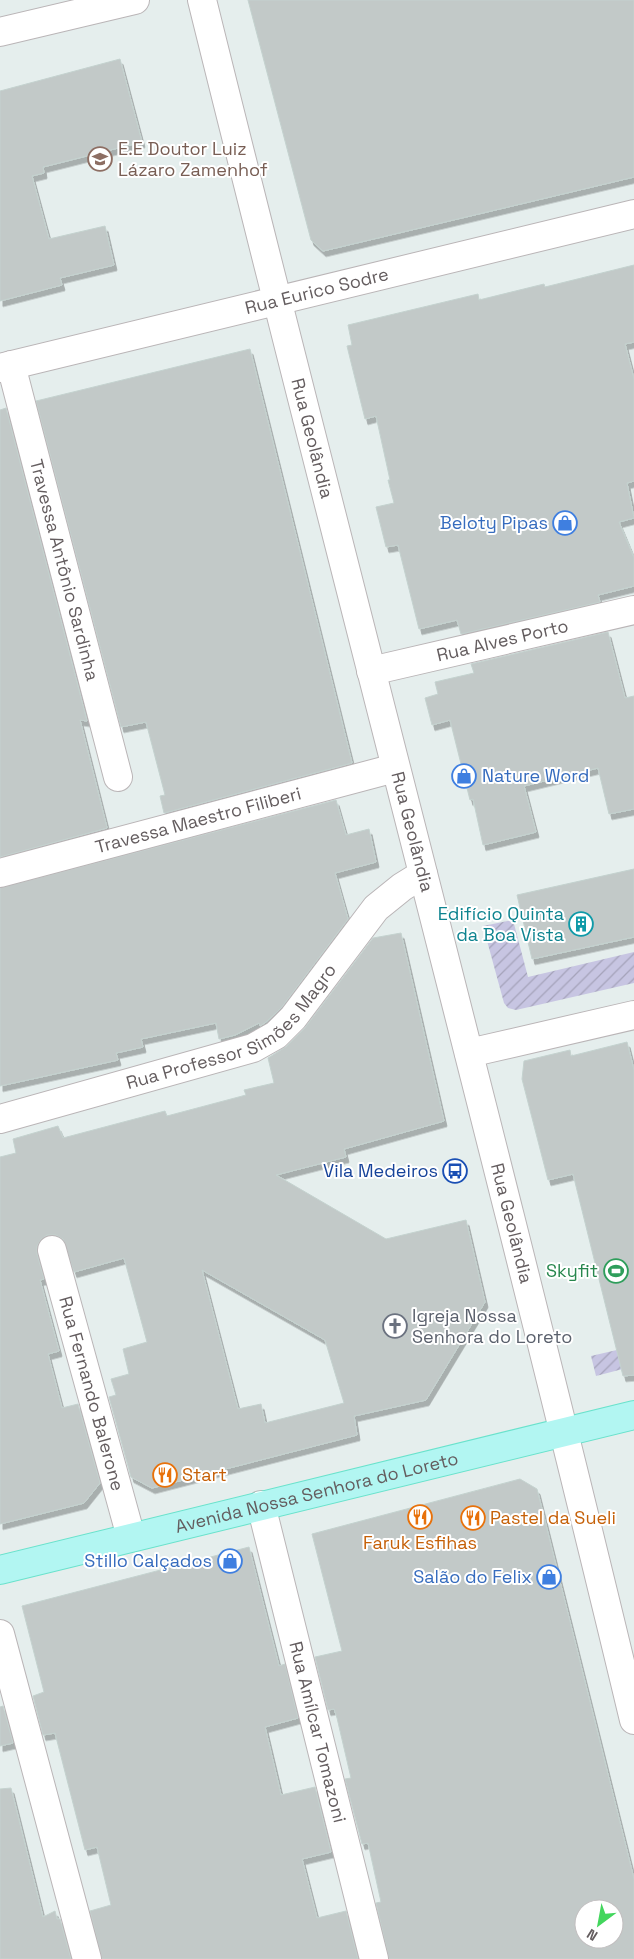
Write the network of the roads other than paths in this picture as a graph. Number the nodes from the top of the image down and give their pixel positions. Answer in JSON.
{"nodes":[{"id":1,"x":135,"y":0,"type":"edge"},
{"id":2,"x":202,"y":0,"type":"edge"},
{"id":3,"x":0,"y":32,"type":"edge"},
{"id":4,"x":634,"y":214,"type":"edge"},
{"id":5,"x":276,"y":301,"type":"junction"},
{"id":6,"x":6,"y":367,"type":"edge"},
{"id":7,"x":634,"y":610,"type":"edge"},
{"id":8,"x":371,"y":671,"type":"junction"},
{"id":9,"x":395,"y":768,"type":"junction"},
{"id":10,"x":118,"y":777,"type":"dead end"},
{"id":11,"x":0,"y":872,"type":"edge"},
{"id":12,"x":423,"y":874,"type":"junction"},
{"id":13,"x":634,"y":1014,"type":"edge"},
{"id":14,"x":468,"y":1054,"type":"junction"},
{"id":15,"x":0,"y":1119,"type":"edge"},
{"id":16,"x":52,"y":1250,"type":"dead end"},
{"id":17,"x":634,"y":1414,"type":"edge"},
{"id":18,"x":565,"y":1431,"type":"junction"},
{"id":19,"x":261,"y":1505,"type":"junction"},
{"id":20,"x":131,"y":1537,"type":"junction"},
{"id":21,"x":0,"y":1570,"type":"edge"},
{"id":22,"x":0,"y":1634,"type":"edge"},
{"id":23,"x":634,"y":1720,"type":"edge"},
{"id":24,"x":87,"y":1959,"type":"edge"},
{"id":25,"x":374,"y":1959,"type":"edge"}],
"edges":[{"from":1,"to":3,"type":"street"},
{"from":2,"to":5,"type":"street","name":"Rua Geolândia"},
{"from":4,"to":5,"type":"street","name":"Rua Eurico Sodre"},
{"from":5,"to":6,"type":"street","name":"Rua Eurico Sodre"},
{"from":5,"to":8,"type":"street","name":"Rua Geolândia"},
{"from":6,"to":10,"type":"street","name":"Travessa Antônio Sardinha"},
{"from":7,"to":8,"type":"street","name":"Rua Alves Porto"},
{"from":8,"to":9,"type":"street","name":"Rua Geolândia"},
{"from":9,"to":11,"type":"street","name":"Travessa Maestro Filiberi"},
{"from":9,"to":12,"type":"street","name":"Rua Geolândia"},
{"from":12,"to":14,"type":"street","name":"Rua Geolândia"},
{"from":12,"to":15,"type":"street","name":"Rua Professor Simões Magro"},
{"from":13,"to":14,"type":"street"},
{"from":14,"to":18,"type":"street","name":"Rua Geolândia"},
{"from":16,"to":20,"type":"street","name":"Rua Fernando Balerone"},
{"from":17,"to":18,"type":"main road","name":"Avenida Nossa Senhora do Loreto"},
{"from":18,"to":19,"type":"main road","name":"Avenida Nossa Senhora do Loreto"},
{"from":18,"to":23,"type":"street","name":"Rua Geolândia"},
{"from":19,"to":20,"type":"main road","name":"Avenida Nossa Senhora do Loreto"},
{"from":19,"to":25,"type":"street","name":"Rua Amílcar Tomazoni"},
{"from":20,"to":21,"type":"main road","name":"Avenida Nossa Senhora do Loreto"},
{"from":22,"to":24,"type":"street"}]}
